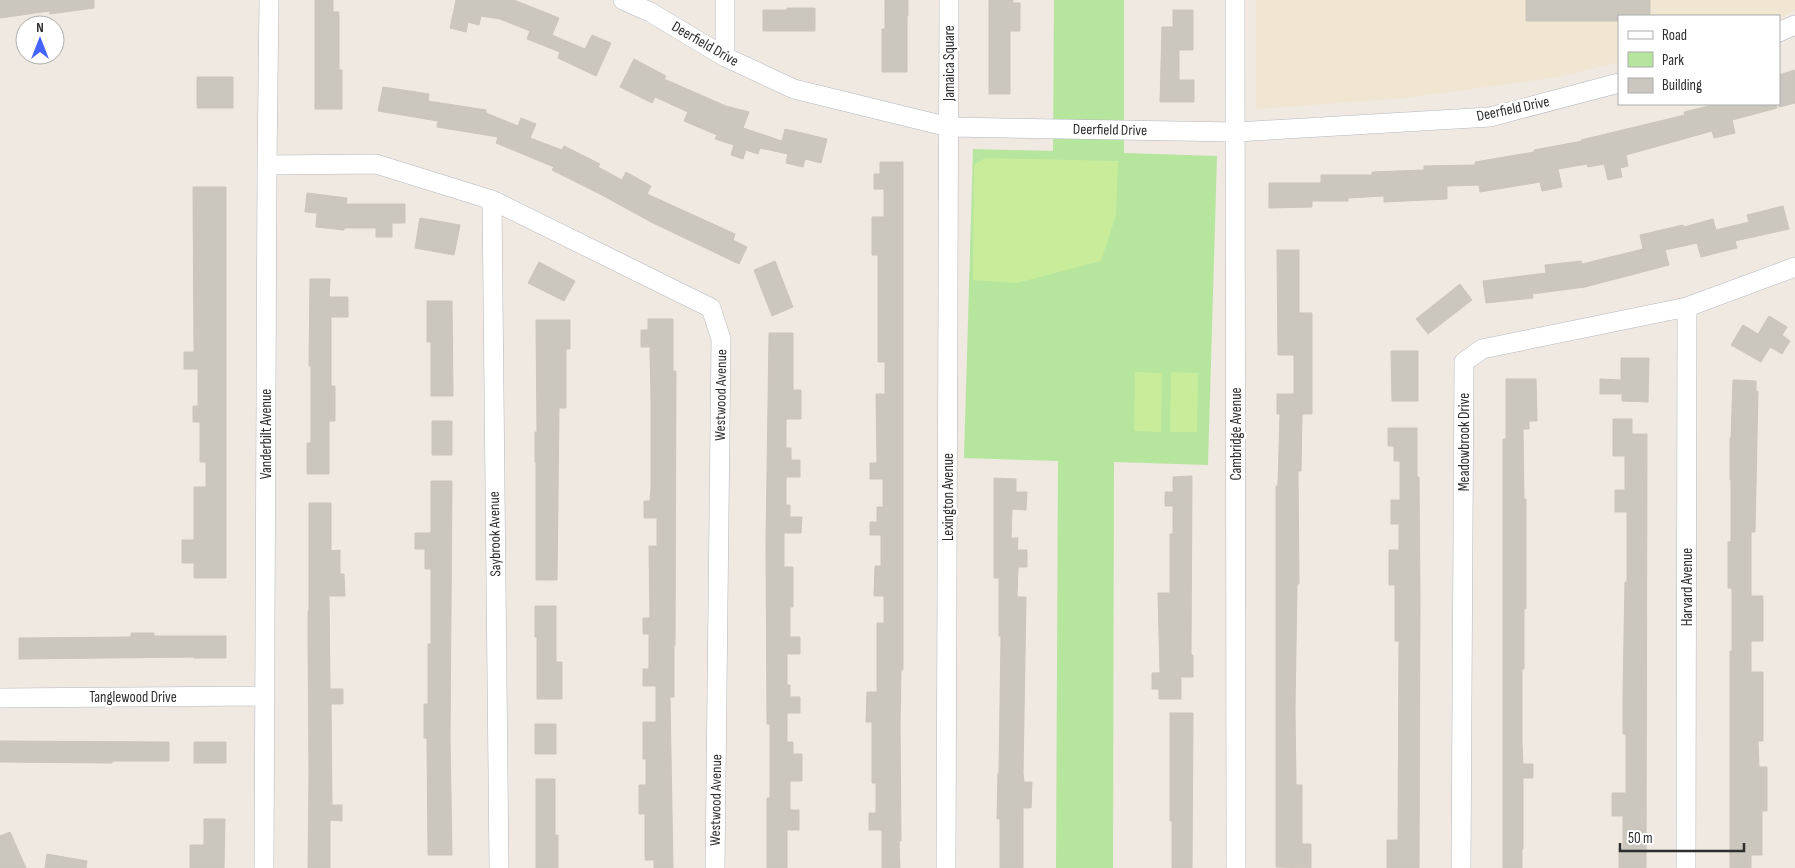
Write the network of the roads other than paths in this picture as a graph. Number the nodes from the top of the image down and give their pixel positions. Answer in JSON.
{"nodes":[{"id":1,"x":270,"y":0,"type":"edge"},
{"id":2,"x":623,"y":0,"type":"edge"},
{"id":3,"x":725,"y":0,"type":"edge"},
{"id":4,"x":949,"y":0,"type":"edge"},
{"id":5,"x":1235,"y":0,"type":"edge"},
{"id":6,"x":1795,"y":26,"type":"edge"},
{"id":7,"x":1780,"y":32,"type":"edge"},
{"id":8,"x":724,"y":57,"type":"junction"},
{"id":9,"x":1618,"y":83,"type":"edge"},
{"id":10,"x":949,"y":127,"type":"junction"},
{"id":11,"x":1236,"y":132,"type":"junction"},
{"id":12,"x":267,"y":165,"type":"junction"},
{"id":13,"x":492,"y":200,"type":"junction"},
{"id":14,"x":1795,"y":267,"type":"edge"},
{"id":15,"x":1688,"y":306,"type":"junction"},
{"id":16,"x":265,"y":696,"type":"junction"},
{"id":17,"x":0,"y":698,"type":"edge"},
{"id":18,"x":264,"y":868,"type":"edge"},
{"id":19,"x":499,"y":868,"type":"edge"},
{"id":20,"x":715,"y":868,"type":"edge"},
{"id":21,"x":946,"y":868,"type":"edge"},
{"id":22,"x":1236,"y":868,"type":"edge"},
{"id":23,"x":1462,"y":868,"type":"edge"},
{"id":24,"x":1686,"y":868,"type":"edge"}],
"edges":[{"from":1,"to":12,"type":"street","name":"Vanderbilt Avenue"},
{"from":2,"to":8,"type":"street","name":"Deerfield Drive"},
{"from":3,"to":8,"type":"street"},
{"from":4,"to":10,"type":"street","name":"Jamaica Square"},
{"from":5,"to":11,"type":"street","name":"Cambridge Avenue"},
{"from":6,"to":7,"type":"street"},
{"from":8,"to":10,"type":"street","name":"Deerfield Drive"},
{"from":9,"to":11,"type":"street","name":"Deerfield Drive"},
{"from":10,"to":11,"type":"street","name":"Deerfield Drive"},
{"from":10,"to":21,"type":"street","name":"Lexington Avenue"},
{"from":11,"to":22,"type":"street","name":"Cambridge Avenue"},
{"from":12,"to":13,"type":"street","name":"Westwood Avenue"},
{"from":12,"to":16,"type":"street","name":"Vanderbilt Avenue"},
{"from":13,"to":19,"type":"street","name":"Saybrook Avenue"},
{"from":13,"to":20,"type":"street","name":"Westwood Avenue"},
{"from":14,"to":15,"type":"street","name":"Meadowbrook Drive"},
{"from":15,"to":23,"type":"street","name":"Meadowbrook Drive"},
{"from":15,"to":24,"type":"street","name":"Harvard Avenue"},
{"from":16,"to":17,"type":"street","name":"Tanglewood Drive"},
{"from":16,"to":18,"type":"street","name":"Vanderbilt Avenue"}]}
